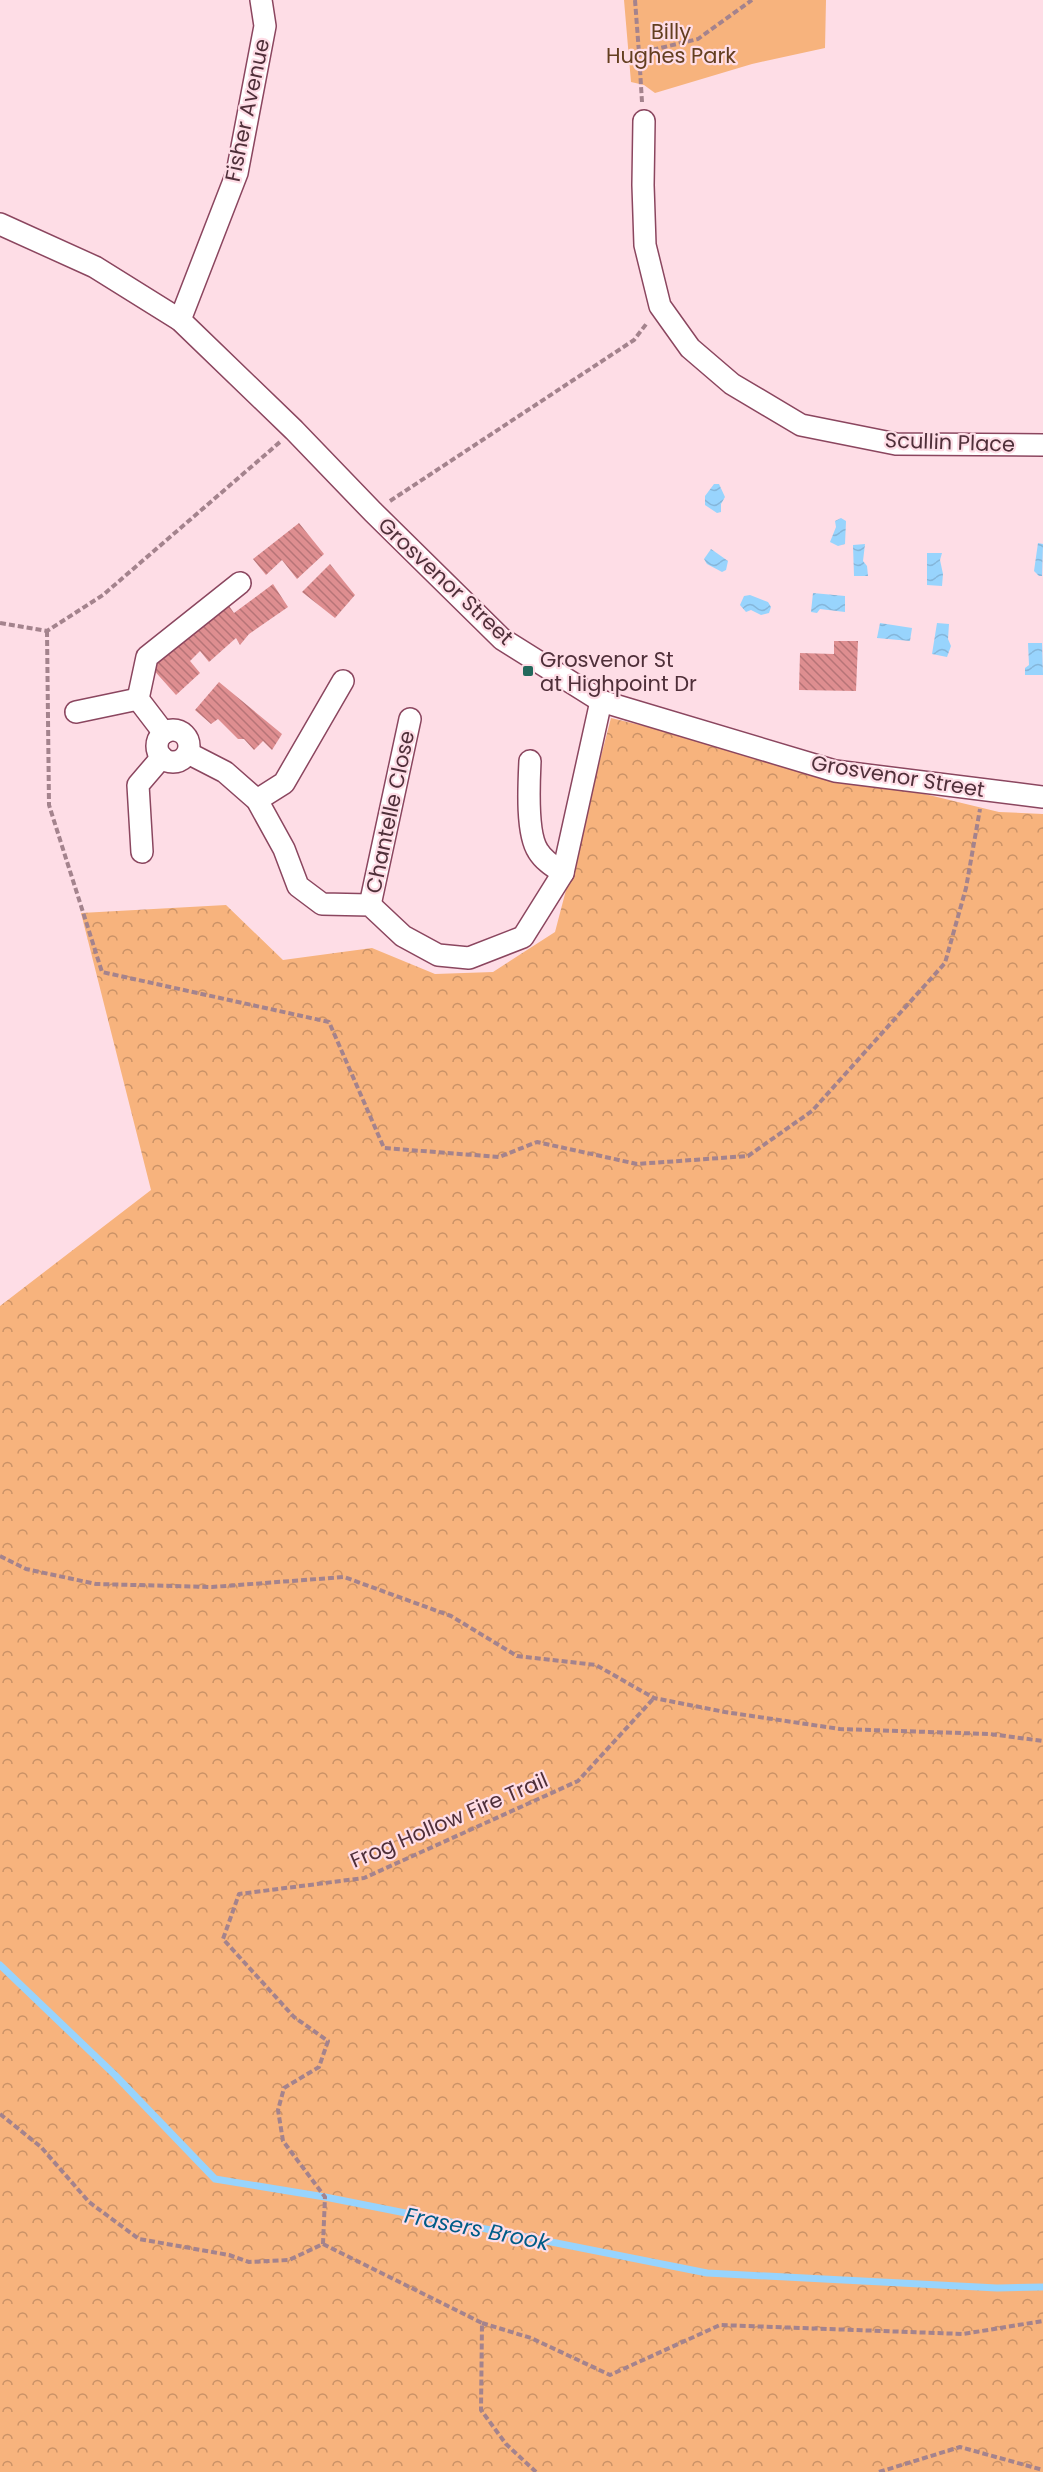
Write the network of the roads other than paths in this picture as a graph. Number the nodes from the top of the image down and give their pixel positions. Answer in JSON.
{"nodes":[{"id":1,"x":261,"y":0,"type":"edge"},
{"id":2,"x":644,"y":120,"type":"road end"},
{"id":3,"x":0,"y":224,"type":"edge"},
{"id":4,"x":180,"y":320,"type":"junction"},
{"id":5,"x":1043,"y":445,"type":"edge"},
{"id":6,"x":240,"y":583,"type":"dead end"},
{"id":7,"x":343,"y":681,"type":"dead end"},
{"id":8,"x":138,"y":699,"type":"junction"},
{"id":9,"x":601,"y":700,"type":"junction"},
{"id":10,"x":76,"y":712,"type":"dead end"},
{"id":11,"x":410,"y":720,"type":"dead end"},
{"id":12,"x":164,"y":733,"type":"junction"},
{"id":13,"x":188,"y":753,"type":"junction"},
{"id":14,"x":162,"y":757,"type":"junction"},
{"id":15,"x":530,"y":761,"type":"dead end"},
{"id":16,"x":1043,"y":797,"type":"edge"},
{"id":17,"x":257,"y":800,"type":"junction"},
{"id":18,"x":142,"y":852,"type":"dead end"},
{"id":19,"x":563,"y":873,"type":"junction"},
{"id":20,"x":370,"y":905,"type":"junction"}],
"edges":[{"from":1,"to":4,"type":"street","name":"Fisher Avenue"},
{"from":2,"to":5,"type":"street","name":"Scullin Place"},
{"from":3,"to":4,"type":"street","name":"Grosvenor Street"},
{"from":4,"to":9,"type":"street","name":"Grosvenor Street"},
{"from":6,"to":8,"type":"street"},
{"from":7,"to":17,"type":"street"},
{"from":8,"to":10,"type":"street"},
{"from":8,"to":12,"type":"street"},
{"from":9,"to":16,"type":"street","name":"Grosvenor Street"},
{"from":9,"to":19,"type":"street"},
{"from":11,"to":20,"type":"street","name":"Chantelle Close"},
{"from":12,"to":13,"type":"street"},
{"from":12,"to":14,"type":"street"},
{"from":13,"to":14,"type":"street"},
{"from":13,"to":17,"type":"street"},
{"from":14,"to":18,"type":"street"},
{"from":15,"to":19,"type":"street"},
{"from":17,"to":20,"type":"street"},
{"from":19,"to":20,"type":"street"}]}
